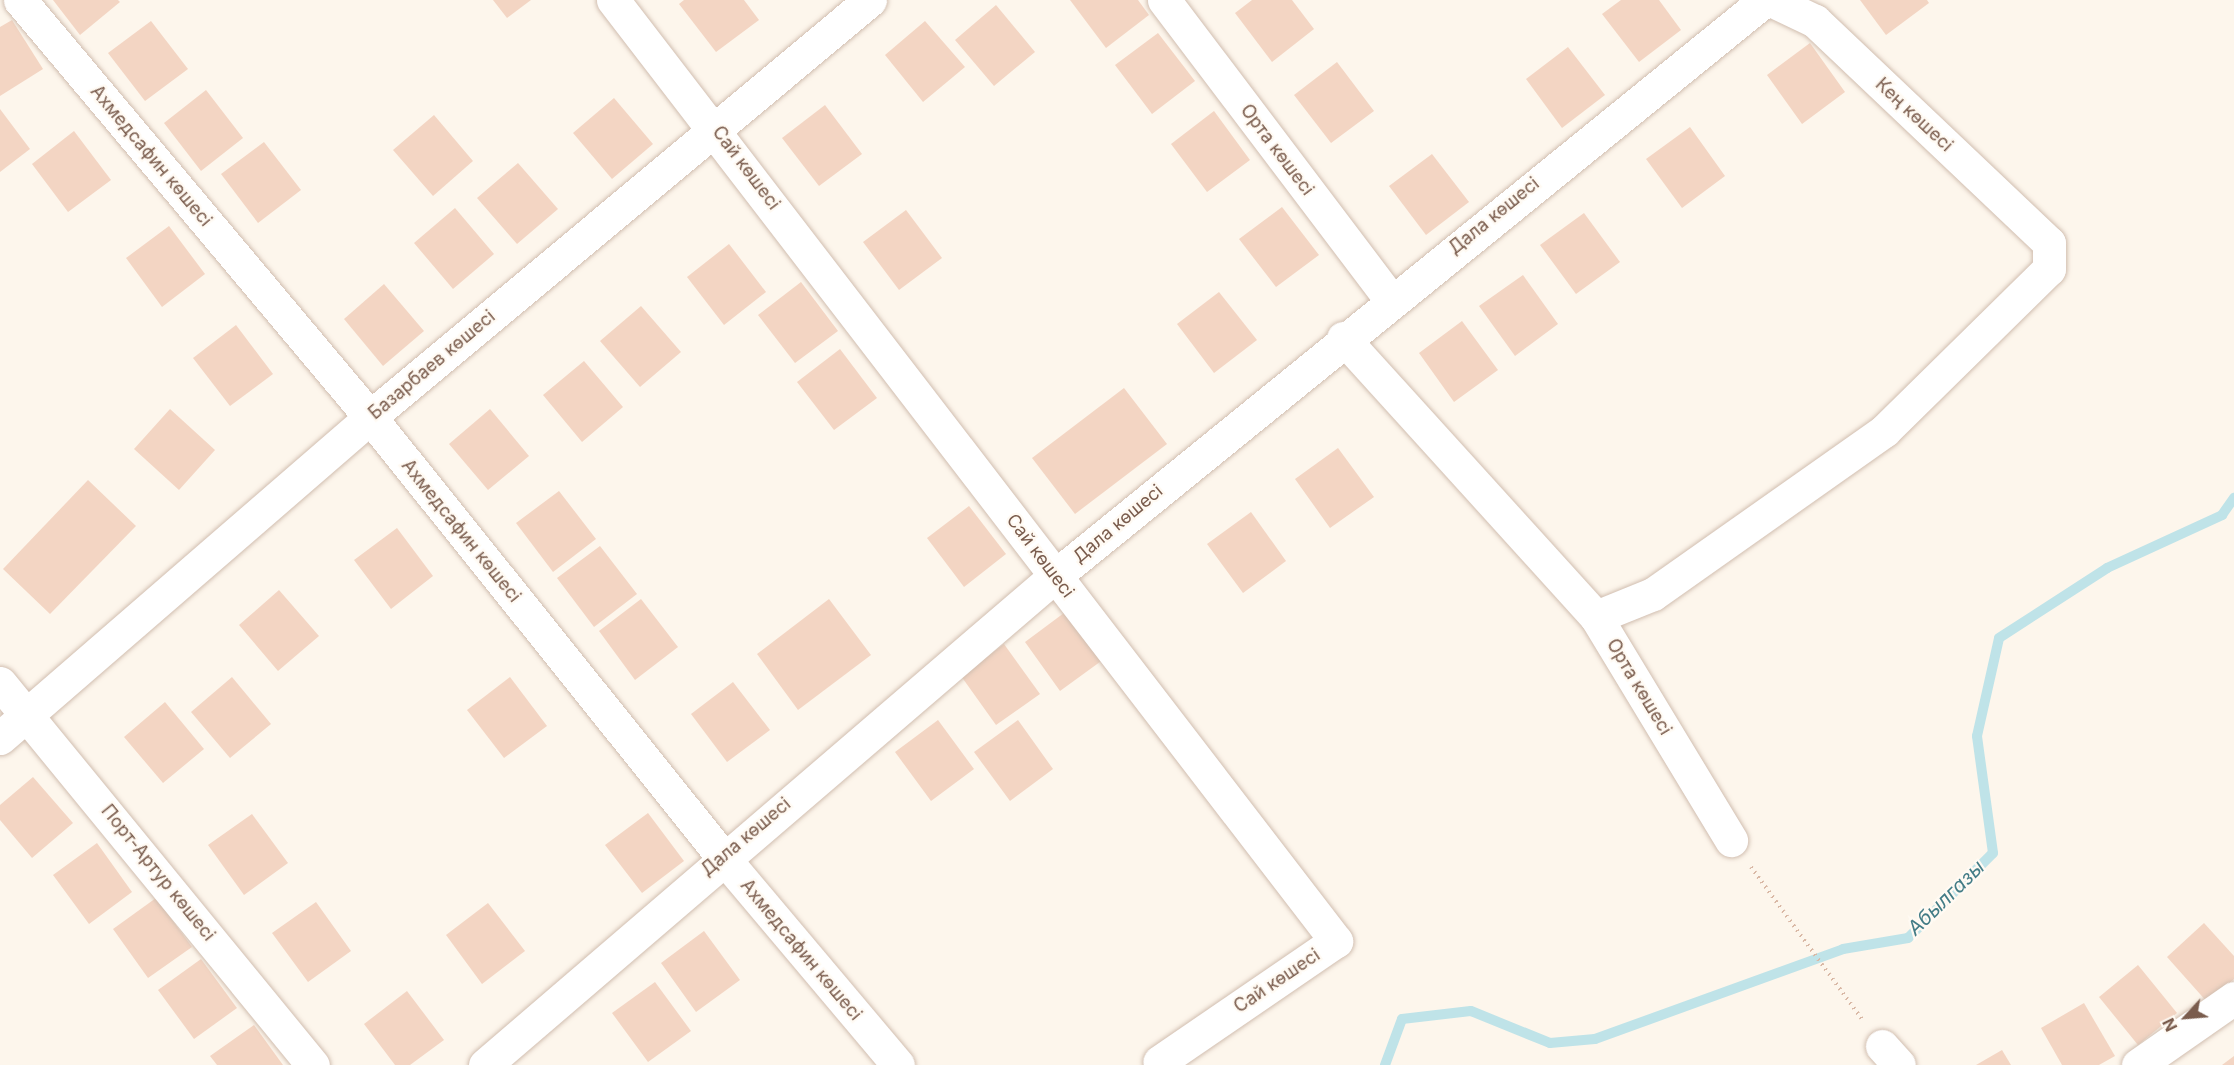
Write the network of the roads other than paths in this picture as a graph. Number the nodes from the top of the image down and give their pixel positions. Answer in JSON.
{"nodes":[{"id":1,"x":12,"y":0,"type":"edge"},
{"id":2,"x":21,"y":0,"type":"edge"},
{"id":3,"x":613,"y":0,"type":"edge"},
{"id":4,"x":870,"y":0,"type":"edge"},
{"id":5,"x":1164,"y":0,"type":"edge"},
{"id":6,"x":1765,"y":0,"type":"edge"},
{"id":7,"x":1771,"y":0,"type":"edge"},
{"id":8,"x":0,"y":8,"type":"edge"},
{"id":9,"x":715,"y":126,"type":"junction"},
{"id":10,"x":1390,"y":299,"type":"junction"},
{"id":11,"x":1343,"y":338,"type":"junction"},
{"id":12,"x":370,"y":417,"type":"junction"},
{"id":13,"x":1055,"y":576,"type":"junction"},
{"id":14,"x":1596,"y":617,"type":"junction"},
{"id":15,"x":0,"y":683,"type":"edge"},
{"id":16,"x":27,"y":713,"type":"junction"},
{"id":17,"x":0,"y":738,"type":"edge"},
{"id":18,"x":1731,"y":840,"type":"road end"},
{"id":19,"x":722,"y":856,"type":"junction"},
{"id":20,"x":2234,"y":998,"type":"edge"},
{"id":21,"x":1159,"y":1062,"type":"dead end"},
{"id":22,"x":313,"y":1065,"type":"edge"},
{"id":23,"x":484,"y":1065,"type":"edge"},
{"id":24,"x":897,"y":1065,"type":"edge"},
{"id":25,"x":2138,"y":1065,"type":"edge"}],
"edges":[{"from":1,"to":8,"type":"street"},
{"from":2,"to":12,"type":"street","name":"Ахмедсафин көшесі"},
{"from":3,"to":9,"type":"street","name":"Сай көшесі"},
{"from":4,"to":9,"type":"street","name":"Базарбаев көшесі"},
{"from":5,"to":10,"type":"street","name":"Орта көшесі"},
{"from":6,"to":10,"type":"street","name":"Дала көшесі"},
{"from":7,"to":14,"type":"street","name":"Кең көшесі"},
{"from":9,"to":12,"type":"street","name":"Базарбаев көшесі"},
{"from":9,"to":13,"type":"street","name":"Сай көшесі"},
{"from":10,"to":11,"type":"street","name":"Дала көшесі"},
{"from":11,"to":13,"type":"street","name":"Дала көшесі"},
{"from":11,"to":14,"type":"street","name":"Орта көшесі"},
{"from":12,"to":16,"type":"street","name":"Базарбаев көшесі"},
{"from":12,"to":19,"type":"street","name":"Ахмедсафин көшесі"},
{"from":13,"to":19,"type":"street","name":"Дала көшесі"},
{"from":13,"to":21,"type":"street","name":"Сай көшесі"},
{"from":14,"to":18,"type":"street","name":"Орта көшесі"},
{"from":15,"to":16,"type":"street","name":"Порт-Артур көшесі"},
{"from":16,"to":17,"type":"street","name":"Базарбаев көшесі"},
{"from":16,"to":22,"type":"street","name":"Порт-Артур көшесі"},
{"from":19,"to":23,"type":"street","name":"Дала көшесі"},
{"from":19,"to":24,"type":"street","name":"Ахмедсафин көшесі"},
{"from":20,"to":25,"type":"street"}]}
